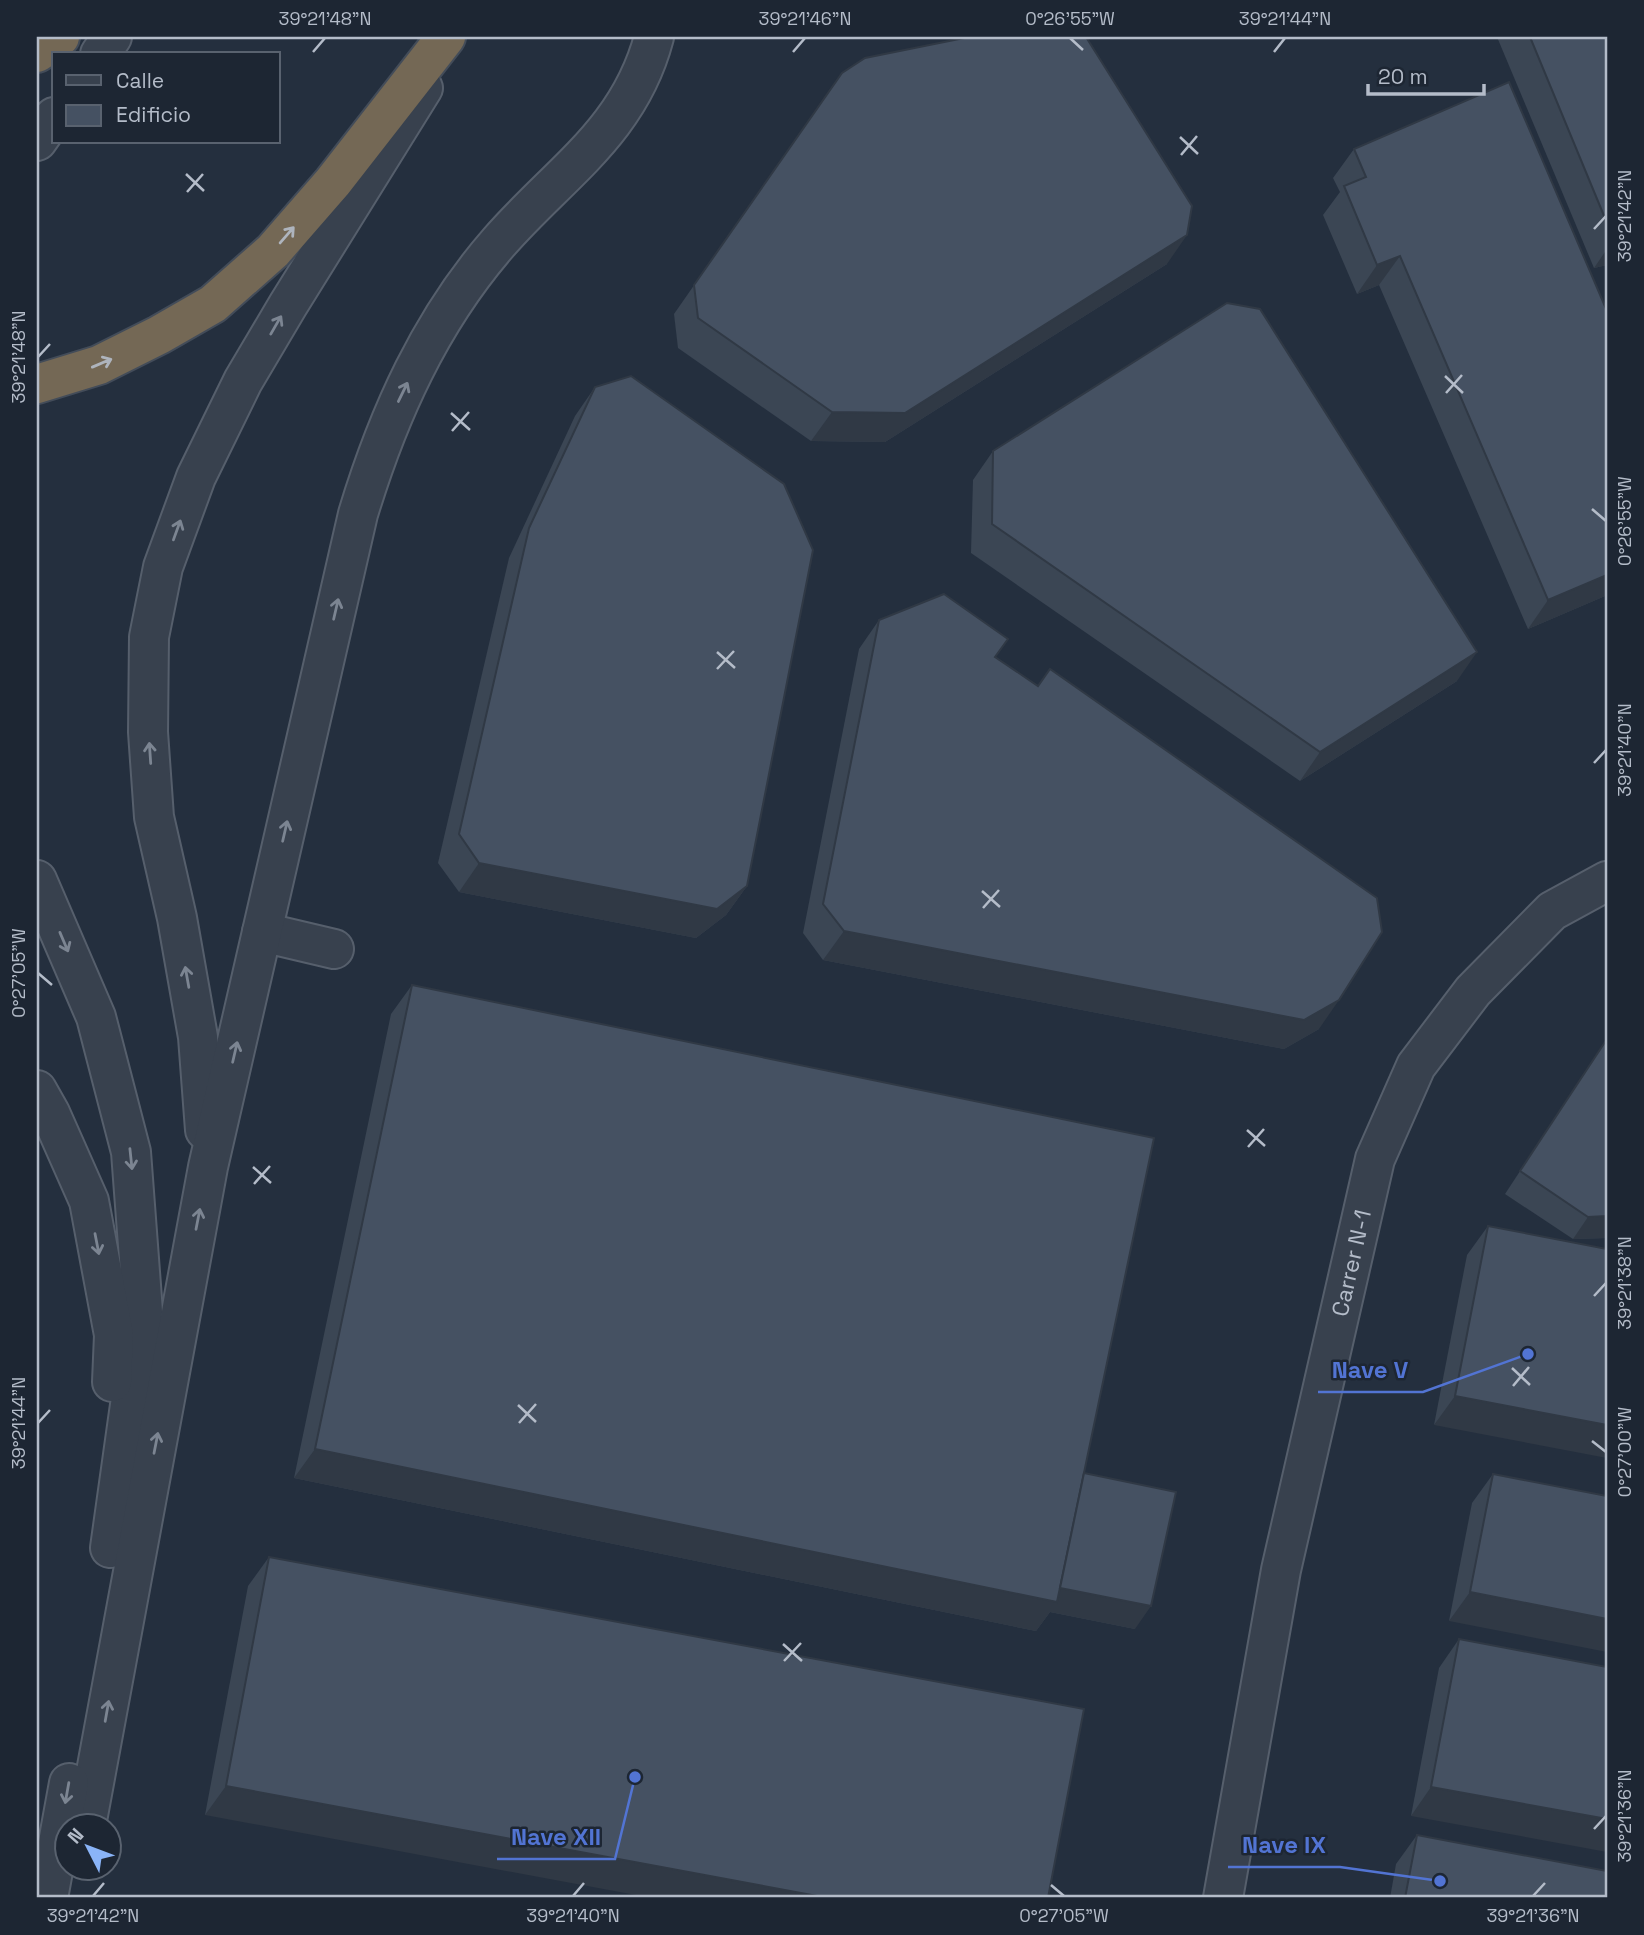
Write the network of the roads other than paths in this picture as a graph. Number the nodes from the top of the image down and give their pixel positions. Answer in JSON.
{"nodes":[{"id":1,"x":60,"y":37,"type":"edge"},
{"id":2,"x":112,"y":37,"type":"edge"},
{"id":3,"x":446,"y":37,"type":"edge"},
{"id":4,"x":455,"y":37,"type":"edge"},
{"id":5,"x":654,"y":37,"type":"edge"},
{"id":6,"x":37,"y":52,"type":"edge"},
{"id":7,"x":101,"y":52,"type":"edge"},
{"id":8,"x":52,"y":120,"type":"edge"},
{"id":9,"x":37,"y":141,"type":"edge"},
{"id":10,"x":37,"y":384,"type":"edge"},
{"id":11,"x":37,"y":880,"type":"edge"},
{"id":12,"x":1607,"y":881,"type":"edge"},
{"id":13,"x":262,"y":932,"type":"junction"},
{"id":14,"x":334,"y":949,"type":"dead end"},
{"id":15,"x":37,"y":1090,"type":"edge"},
{"id":16,"x":208,"y":1167,"type":"junction"},
{"id":17,"x":130,"y":1509,"type":"junction"},
{"id":18,"x":88,"y":1812,"type":"edge"},
{"id":19,"x":48,"y":1898,"type":"edge"},
{"id":20,"x":1223,"y":1898,"type":"edge"}],
"edges":[{"from":1,"to":6,"type":"highway"},
{"from":2,"to":7,"type":"street"},
{"from":10,"to":3,"type":"highway","one_way":true},
{"from":16,"to":4,"type":"street","one_way":true},
{"from":13,"to":5,"type":"street","one_way":true},
{"from":8,"to":9,"type":"street"},
{"from":11,"to":17,"type":"street","one_way":true},
{"from":12,"to":20,"type":"street","name":"Carrer N-1"},
{"from":13,"to":14,"type":"street"},
{"from":16,"to":13,"type":"street","one_way":true},
{"from":15,"to":17,"type":"street","one_way":true},
{"from":17,"to":16,"type":"street","one_way":true},
{"from":18,"to":17,"type":"street","one_way":true},
{"from":17,"to":19,"type":"street","one_way":true}]}
